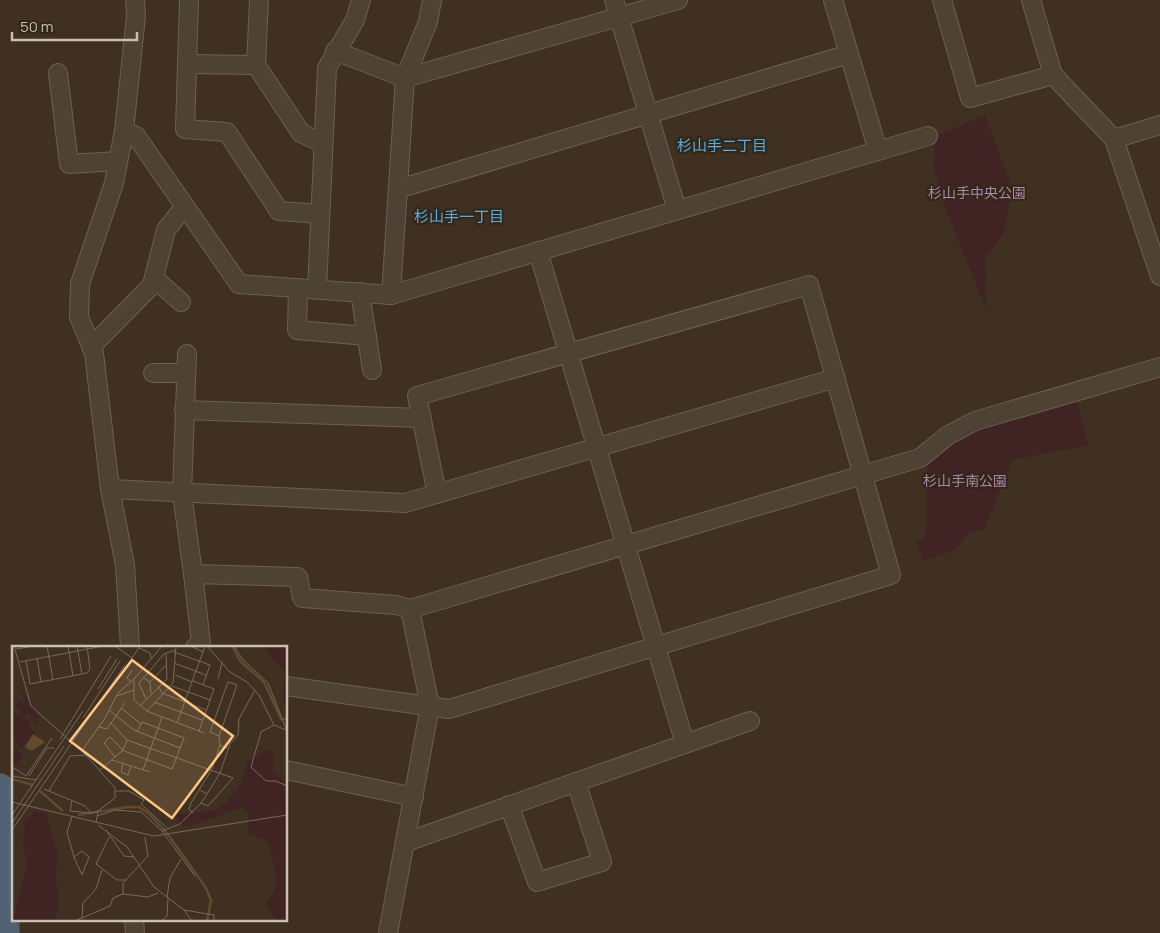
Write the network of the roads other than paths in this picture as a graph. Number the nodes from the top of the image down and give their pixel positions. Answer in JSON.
{"nodes":[{"id":1,"x":135,"y":0,"type":"edge"},
{"id":2,"x":189,"y":0,"type":"edge"},
{"id":3,"x":259,"y":0,"type":"edge"},
{"id":4,"x":361,"y":0,"type":"edge"},
{"id":5,"x":432,"y":0,"type":"edge"},
{"id":6,"x":678,"y":0,"type":"edge"},
{"id":7,"x":833,"y":0,"type":"edge"},
{"id":8,"x":942,"y":0,"type":"edge"},
{"id":9,"x":1031,"y":0,"type":"edge"},
{"id":10,"x":617,"y":8,"type":"edge"},
{"id":11,"x":335,"y":51,"type":"junction"},
{"id":12,"x":849,"y":54,"type":"junction"},
{"id":13,"x":187,"y":64,"type":"junction"},
{"id":14,"x":256,"y":65,"type":"junction"},
{"id":15,"x":58,"y":73,"type":"dead end"},
{"id":16,"x":1053,"y":75,"type":"junction"},
{"id":17,"x":405,"y":78,"type":"junction"},
{"id":18,"x":648,"y":114,"type":"junction"},
{"id":19,"x":1160,"y":125,"type":"edge"},
{"id":20,"x":124,"y":131,"type":"junction"},
{"id":21,"x":928,"y":136,"type":"dead end"},
{"id":22,"x":1114,"y":140,"type":"junction"},
{"id":23,"x":322,"y":143,"type":"junction"},
{"id":24,"x":878,"y":151,"type":"junction"},
{"id":25,"x":118,"y":161,"type":"junction"},
{"id":26,"x":398,"y":189,"type":"junction"},
{"id":27,"x":185,"y":206,"type":"junction"},
{"id":28,"x":677,"y":210,"type":"junction"},
{"id":29,"x":320,"y":214,"type":"junction"},
{"id":30,"x":538,"y":251,"type":"junction"},
{"id":31,"x":1160,"y":276,"type":"edge"},
{"id":32,"x":154,"y":278,"type":"junction"},
{"id":33,"x":298,"y":288,"type":"junction"},
{"id":34,"x":317,"y":290,"type":"junction"},
{"id":35,"x":360,"y":292,"type":"junction"},
{"id":36,"x":391,"y":294,"type":"junction"},
{"id":37,"x":181,"y":302,"type":"dead end"},
{"id":38,"x":367,"y":336,"type":"junction"},
{"id":39,"x":92,"y":348,"type":"junction"},
{"id":40,"x":187,"y":354,"type":"dead end"},
{"id":41,"x":568,"y":354,"type":"junction"},
{"id":42,"x":1160,"y":367,"type":"edge"},
{"id":43,"x":372,"y":370,"type":"dead end"},
{"id":44,"x":153,"y":373,"type":"dead end"},
{"id":45,"x":186,"y":373,"type":"junction"},
{"id":46,"x":836,"y":378,"type":"junction"},
{"id":47,"x":184,"y":410,"type":"junction"},
{"id":48,"x":422,"y":418,"type":"junction"},
{"id":49,"x":596,"y":448,"type":"junction"},
{"id":50,"x":863,"y":475,"type":"junction"},
{"id":51,"x":110,"y":489,"type":"junction"},
{"id":52,"x":182,"y":493,"type":"junction"},
{"id":53,"x":437,"y":494,"type":"junction"},
{"id":54,"x":626,"y":546,"type":"junction"},
{"id":55,"x":193,"y":574,"type":"junction"},
{"id":56,"x":410,"y":609,"type":"junction"},
{"id":57,"x":130,"y":646,"type":"edge"},
{"id":58,"x":196,"y":646,"type":"edge"},
{"id":59,"x":656,"y":647,"type":"junction"},
{"id":60,"x":288,"y":686,"type":"edge"},
{"id":61,"x":430,"y":706,"type":"junction"},
{"id":62,"x":750,"y":721,"type":"dead end"},
{"id":63,"x":685,"y":744,"type":"junction"},
{"id":64,"x":288,"y":770,"type":"edge"},
{"id":65,"x":576,"y":782,"type":"junction"},
{"id":66,"x":0,"y":788,"type":"edge"},
{"id":67,"x":414,"y":797,"type":"junction"},
{"id":68,"x":509,"y":805,"type":"junction"},
{"id":69,"x":406,"y":842,"type":"junction"},
{"id":70,"x":134,"y":920,"type":"edge"},
{"id":71,"x":5,"y":933,"type":"edge"},
{"id":72,"x":135,"y":933,"type":"edge"},
{"id":73,"x":388,"y":933,"type":"edge"}],
"edges":[{"from":1,"to":20,"type":"street"},
{"from":2,"to":13,"type":"street"},
{"from":3,"to":14,"type":"street"},
{"from":4,"to":11,"type":"street"},
{"from":5,"to":17,"type":"street"},
{"from":6,"to":10,"type":"street"},
{"from":7,"to":12,"type":"street"},
{"from":8,"to":16,"type":"street"},
{"from":9,"to":16,"type":"street"},
{"from":10,"to":17,"type":"street"},
{"from":10,"to":18,"type":"street"},
{"from":11,"to":17,"type":"street"},
{"from":11,"to":23,"type":"street"},
{"from":12,"to":18,"type":"street"},
{"from":12,"to":24,"type":"street"},
{"from":13,"to":14,"type":"street"},
{"from":13,"to":29,"type":"street"},
{"from":14,"to":23,"type":"street"},
{"from":15,"to":25,"type":"street"},
{"from":16,"to":22,"type":"street"},
{"from":17,"to":26,"type":"street"},
{"from":18,"to":26,"type":"street"},
{"from":18,"to":28,"type":"street"},
{"from":19,"to":22,"type":"street"},
{"from":20,"to":25,"type":"street"},
{"from":20,"to":27,"type":"street"},
{"from":21,"to":24,"type":"street"},
{"from":22,"to":31,"type":"street"},
{"from":23,"to":29,"type":"street"},
{"from":24,"to":28,"type":"street"},
{"from":25,"to":39,"type":"street"},
{"from":26,"to":36,"type":"street"},
{"from":27,"to":32,"type":"street"},
{"from":27,"to":33,"type":"street"},
{"from":28,"to":30,"type":"street"},
{"from":29,"to":34,"type":"street"},
{"from":30,"to":36,"type":"street"},
{"from":30,"to":41,"type":"street"},
{"from":32,"to":37,"type":"street"},
{"from":32,"to":39,"type":"street"},
{"from":33,"to":34,"type":"street"},
{"from":33,"to":38,"type":"street"},
{"from":34,"to":35,"type":"street"},
{"from":35,"to":36,"type":"street"},
{"from":35,"to":38,"type":"street"},
{"from":38,"to":43,"type":"street"},
{"from":39,"to":51,"type":"street"},
{"from":40,"to":45,"type":"street"},
{"from":41,"to":46,"type":"street"},
{"from":41,"to":48,"type":"street"},
{"from":41,"to":49,"type":"street"},
{"from":42,"to":50,"type":"street"},
{"from":44,"to":45,"type":"street"},
{"from":45,"to":47,"type":"street"},
{"from":46,"to":49,"type":"street"},
{"from":46,"to":50,"type":"street"},
{"from":47,"to":48,"type":"street"},
{"from":47,"to":52,"type":"street"},
{"from":48,"to":53,"type":"street"},
{"from":49,"to":53,"type":"street"},
{"from":49,"to":54,"type":"street"},
{"from":50,"to":54,"type":"street"},
{"from":50,"to":59,"type":"street"},
{"from":51,"to":52,"type":"street"},
{"from":51,"to":57,"type":"street"},
{"from":52,"to":53,"type":"street"},
{"from":52,"to":55,"type":"street"},
{"from":54,"to":56,"type":"street"},
{"from":54,"to":59,"type":"street"},
{"from":55,"to":56,"type":"street"},
{"from":55,"to":58,"type":"street"},
{"from":56,"to":61,"type":"street"},
{"from":59,"to":61,"type":"street"},
{"from":59,"to":63,"type":"street"},
{"from":60,"to":61,"type":"street"},
{"from":61,"to":67,"type":"street"},
{"from":62,"to":63,"type":"street"},
{"from":63,"to":65,"type":"street"},
{"from":64,"to":67,"type":"street"},
{"from":65,"to":68,"type":"street"},
{"from":65,"to":68,"type":"street"},
{"from":66,"to":71,"type":"highway"},
{"from":67,"to":69,"type":"street"},
{"from":68,"to":69,"type":"street"},
{"from":69,"to":73,"type":"street"},
{"from":70,"to":72,"type":"street"}]}
